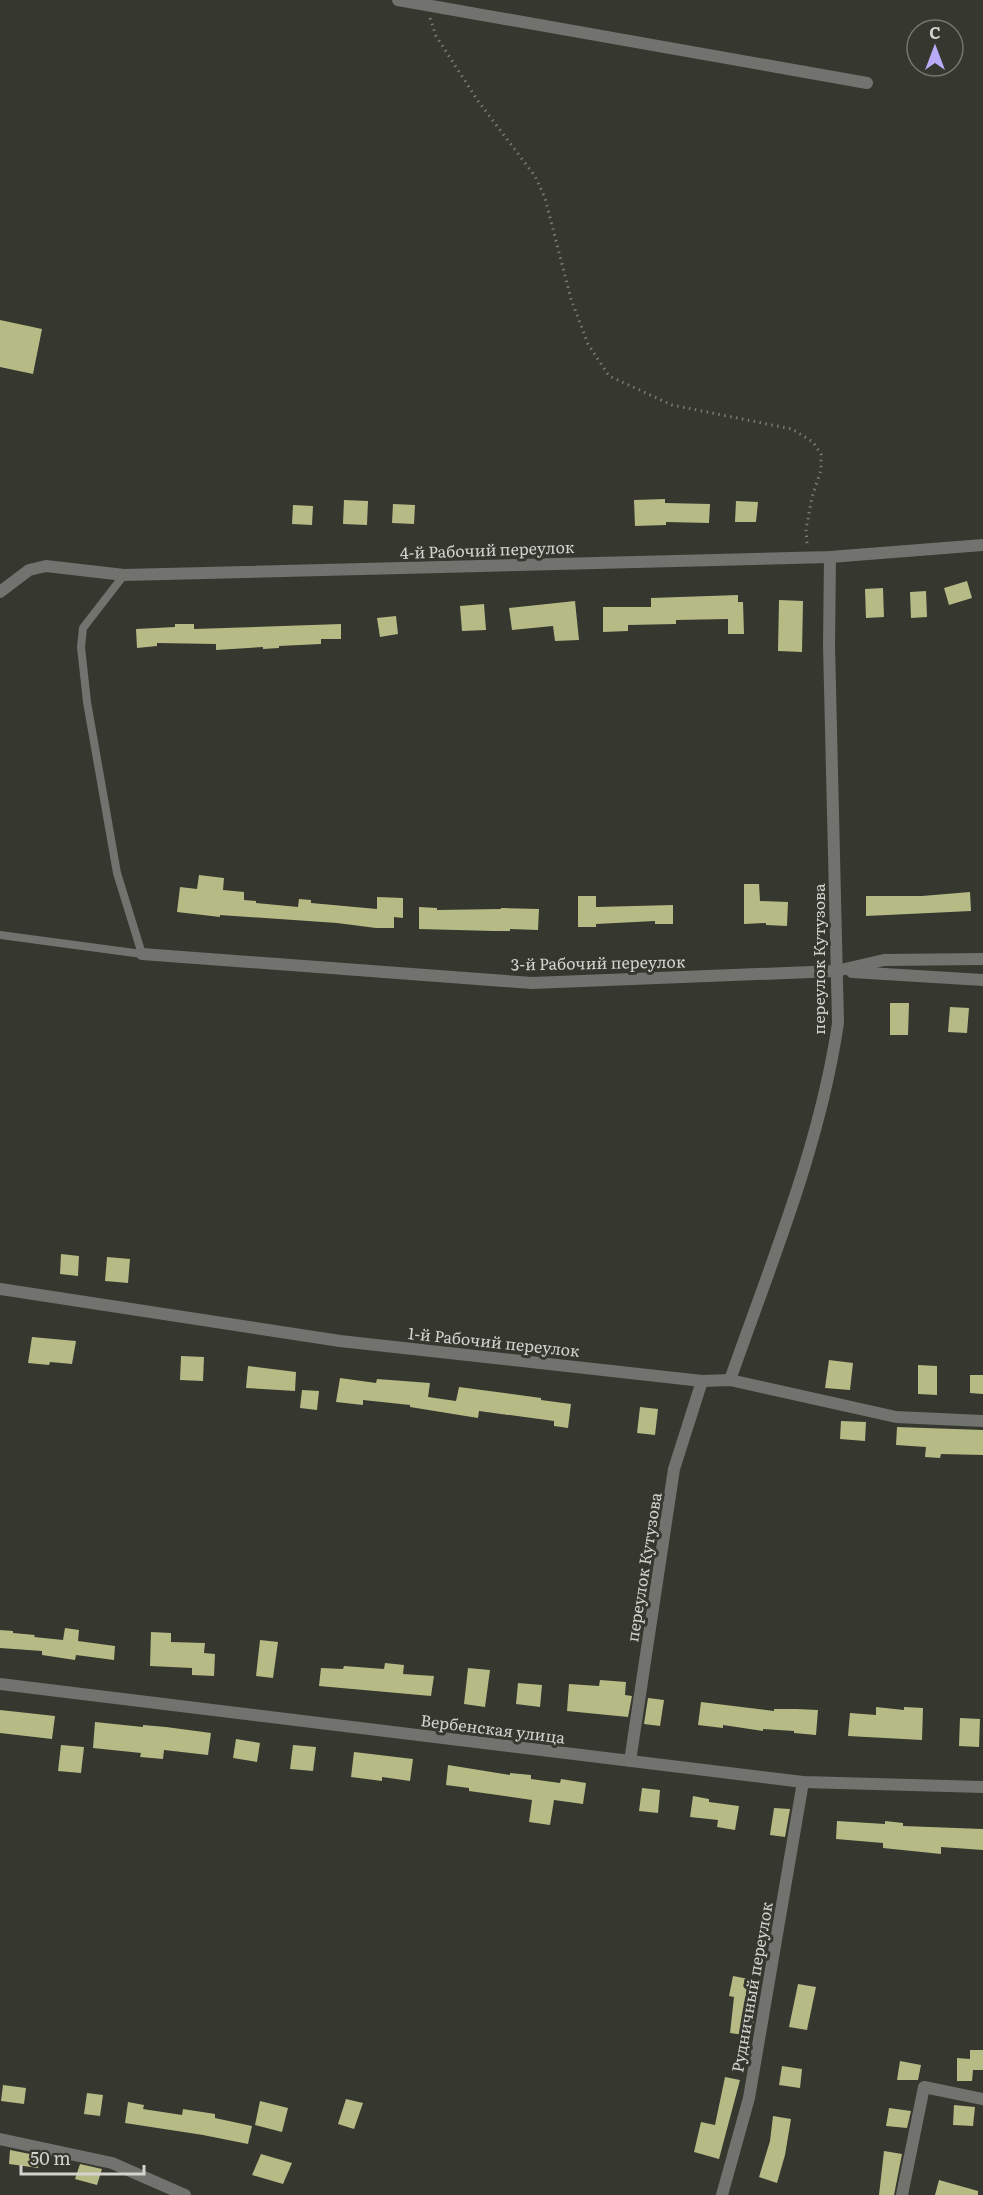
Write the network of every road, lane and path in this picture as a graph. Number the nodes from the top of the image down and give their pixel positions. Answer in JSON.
{"nodes":[{"id":1,"x":398,"y":0,"type":"edge"},
{"id":2,"x":424,"y":5,"type":"junction"},
{"id":3,"x":867,"y":83,"type":"dead end"},
{"id":4,"x":983,"y":545,"type":"edge"},
{"id":5,"x":809,"y":557,"type":"junction"},
{"id":6,"x":830,"y":557,"type":"junction"},
{"id":7,"x":124,"y":575,"type":"junction"},
{"id":8,"x":0,"y":591,"type":"edge"},
{"id":9,"x":0,"y":935,"type":"edge"},
{"id":10,"x":142,"y":954,"type":"junction"},
{"id":11,"x":983,"y":959,"type":"edge"},
{"id":12,"x":836,"y":971,"type":"junction"},
{"id":13,"x":983,"y":980,"type":"edge"},
{"id":14,"x":0,"y":1289,"type":"edge"},
{"id":15,"x":702,"y":1380,"type":"junction"},
{"id":16,"x":730,"y":1380,"type":"junction"},
{"id":17,"x":983,"y":1421,"type":"edge"},
{"id":18,"x":0,"y":1684,"type":"edge"},
{"id":19,"x":630,"y":1761,"type":"junction"},
{"id":20,"x":803,"y":1782,"type":"junction"},
{"id":21,"x":983,"y":1787,"type":"edge"},
{"id":22,"x":983,"y":2099,"type":"edge"},
{"id":23,"x":0,"y":2139,"type":"edge"},
{"id":24,"x":185,"y":2195,"type":"edge"},
{"id":25,"x":722,"y":2195,"type":"edge"},
{"id":26,"x":902,"y":2195,"type":"edge"}],
"edges":[{"from":1,"to":2,"type":"street"},
{"from":2,"to":3,"type":"street"},
{"from":2,"to":5,"type":"path"},
{"from":4,"to":6,"type":"street","name":"4-й Рабочий переулок"},
{"from":5,"to":6,"type":"street","name":"4-й Рабочий переулок"},
{"from":5,"to":7,"type":"street","name":"4-й Рабочий переулок"},
{"from":6,"to":12,"type":"street","name":"переулок Кутузова"},
{"from":7,"to":8,"type":"street","name":"4-й Рабочий переулок"},
{"from":7,"to":10,"type":"lane"},
{"from":9,"to":10,"type":"lane"},
{"from":10,"to":12,"type":"street","name":"3-й Рабочий переулок"},
{"from":11,"to":12,"type":"street","name":"3-й Рабочий переулок"},
{"from":12,"to":13,"type":"street"},
{"from":12,"to":16,"type":"street","name":"переулок Кутузова"},
{"from":14,"to":15,"type":"street","name":"1-й Рабочий переулок"},
{"from":15,"to":16,"type":"street","name":"1-й Рабочий переулок"},
{"from":15,"to":19,"type":"street","name":"переулок Кутузова"},
{"from":16,"to":17,"type":"street","name":"1-й Рабочий переулок"},
{"from":18,"to":19,"type":"street","name":"Вербенская улица"},
{"from":19,"to":20,"type":"street","name":"Вербенская улица"},
{"from":20,"to":21,"type":"street","name":"Вербенская улица"},
{"from":20,"to":25,"type":"street","name":"Рудничный переулок"},
{"from":22,"to":26,"type":"street"},
{"from":23,"to":24,"type":"street"}]}
